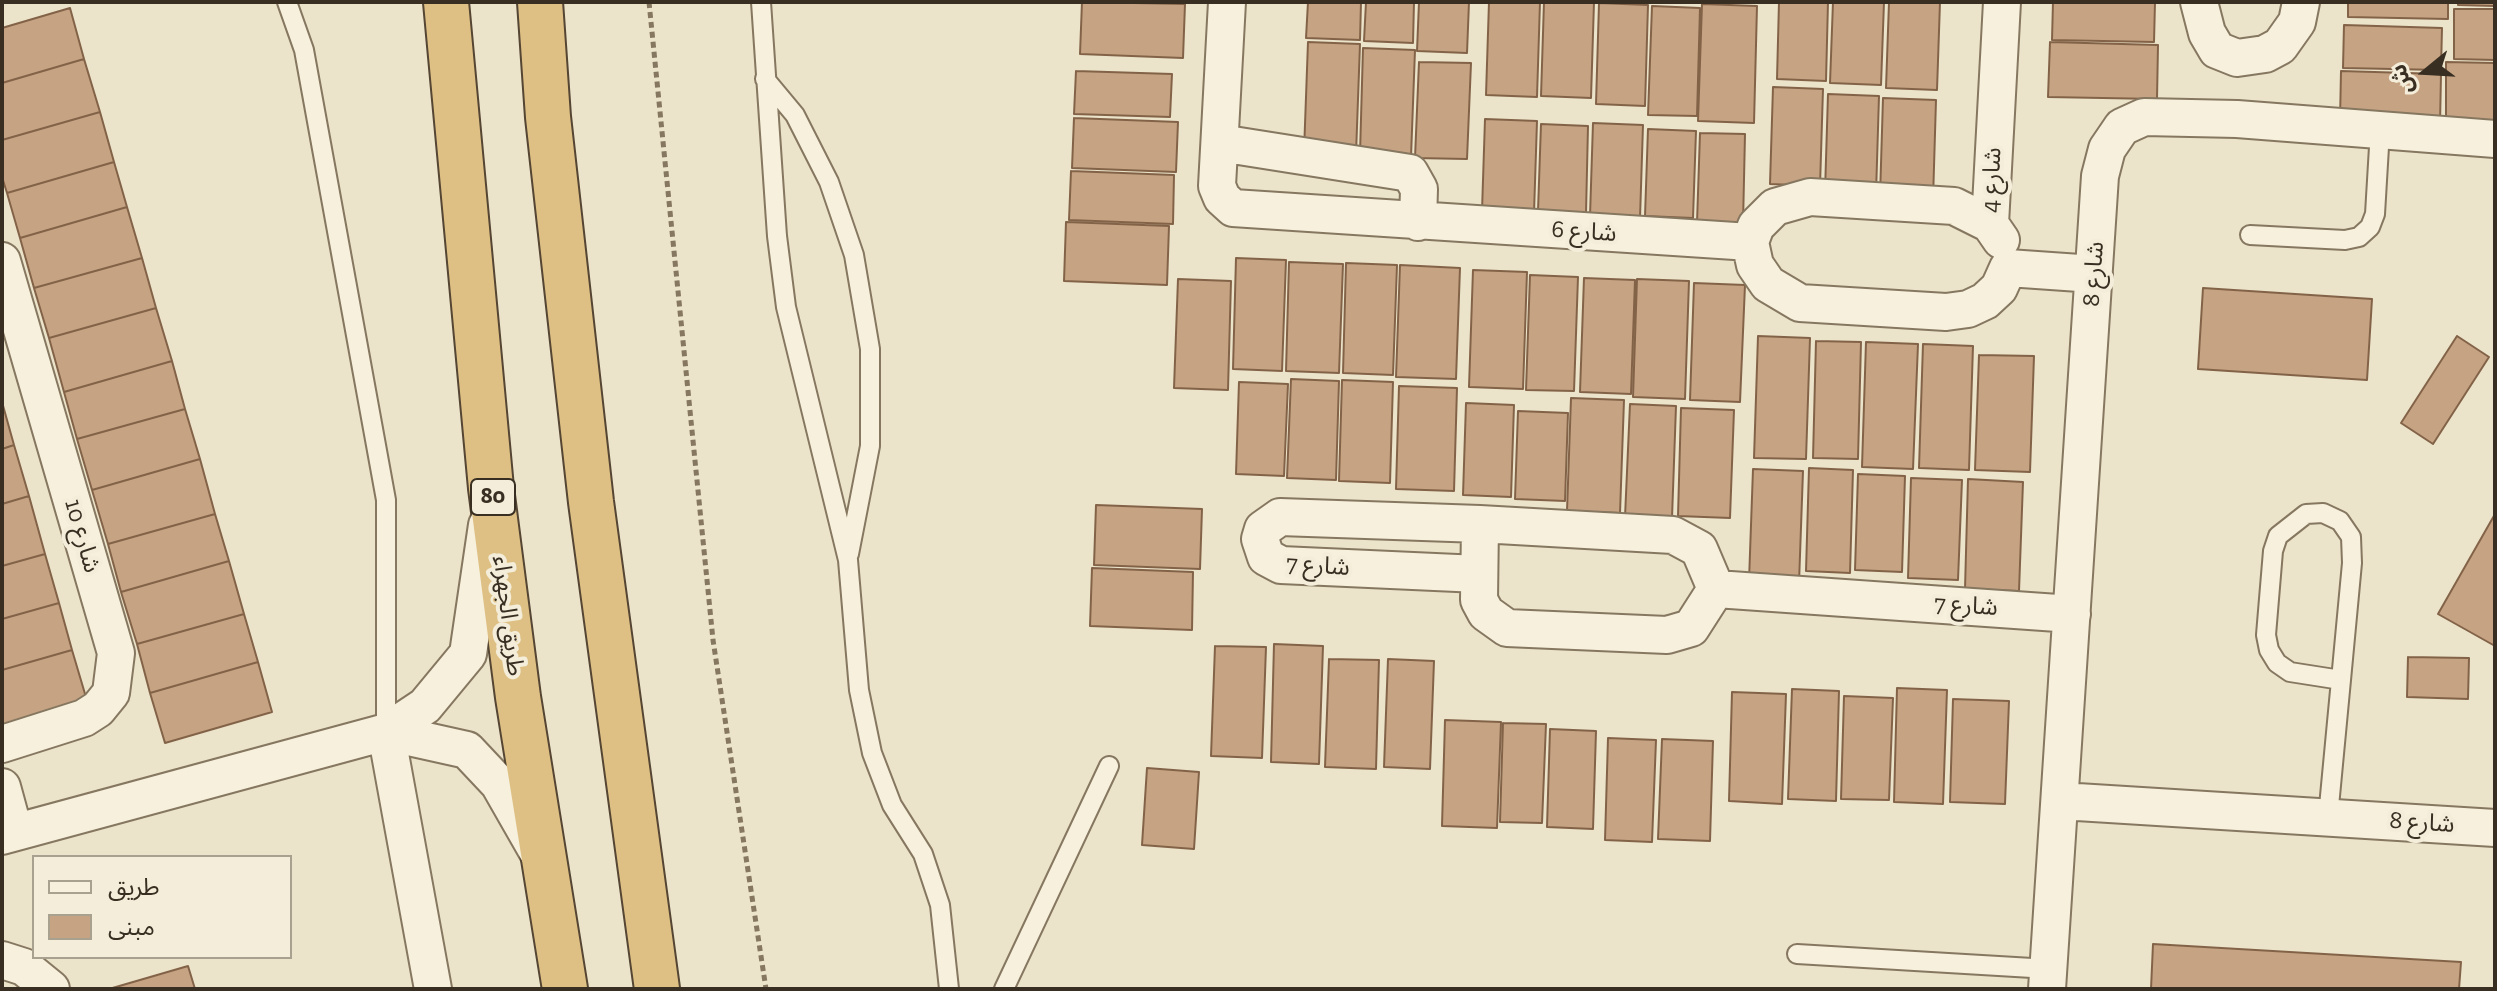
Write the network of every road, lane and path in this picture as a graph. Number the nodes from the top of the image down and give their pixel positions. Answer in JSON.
{"nodes":[{"id":1,"x":287,"y":2,"type":"edge"},
{"id":2,"x":446,"y":2,"type":"edge"},
{"id":3,"x":540,"y":2,"type":"edge"},
{"id":4,"x":649,"y":2,"type":"edge"},
{"id":5,"x":761,"y":2,"type":"edge"},
{"id":6,"x":1227,"y":2,"type":"edge"},
{"id":7,"x":2002,"y":2,"type":"edge"},
{"id":8,"x":2199,"y":2,"type":"edge"},
{"id":9,"x":2301,"y":2,"type":"edge"},
{"id":10,"x":2237,"y":58,"type":"junction"},
{"id":11,"x":765,"y":79,"type":"junction"},
{"id":12,"x":2237,"y":119,"type":"junction"},
{"id":13,"x":2380,"y":130,"type":"junction"},
{"id":14,"x":2495,"y":139,"type":"edge"},
{"id":15,"x":1220,"y":143,"type":"junction"},
{"id":16,"x":1418,"y":222,"type":"junction"},
{"id":17,"x":1990,"y":224,"type":"junction"},
{"id":18,"x":2250,"y":235,"type":"dead end"},
{"id":19,"x":1750,"y":242,"type":"junction"},
{"id":20,"x":2,"y":261,"type":"edge"},
{"id":21,"x":2008,"y":268,"type":"junction"},
{"id":22,"x":2094,"y":274,"type":"junction"},
{"id":23,"x":491,"y":488,"type":"junction"},
{"id":24,"x":1480,"y":524,"type":"junction"},
{"id":25,"x":848,"y":560,"type":"junction"},
{"id":26,"x":1479,"y":574,"type":"junction"},
{"id":27,"x":1716,"y":589,"type":"junction"},
{"id":28,"x":2072,"y":614,"type":"junction"},
{"id":29,"x":2341,"y":680,"type":"junction"},
{"id":30,"x":386,"y":732,"type":"junction"},
{"id":31,"x":2,"y":744,"type":"edge"},
{"id":32,"x":1109,"y":766,"type":"dead end"},
{"id":33,"x":2,"y":787,"type":"edge"},
{"id":34,"x":2061,"y":801,"type":"junction"},
{"id":35,"x":2328,"y":817,"type":"junction"},
{"id":36,"x":2495,"y":828,"type":"edge"},
{"id":37,"x":8,"y":833,"type":"edge"},
{"id":38,"x":547,"y":868,"type":"junction"},
{"id":39,"x":1797,"y":954,"type":"dead end"},
{"id":40,"x":2,"y":960,"type":"edge"},
{"id":41,"x":2048,"y":979,"type":"edge"},
{"id":42,"x":51,"y":989,"type":"edge"},
{"id":43,"x":433,"y":989,"type":"edge"},
{"id":44,"x":565,"y":989,"type":"edge"},
{"id":45,"x":657,"y":989,"type":"edge"},
{"id":46,"x":766,"y":989,"type":"edge"},
{"id":47,"x":949,"y":989,"type":"edge"},
{"id":48,"x":1004,"y":989,"type":"edge"}],
"edges":[{"from":1,"to":30,"type":"lane"},
{"from":2,"to":23,"type":"highway","name":"طريق الجهراء","number":"80"},
{"from":3,"to":45,"type":"highway"},
{"from":4,"to":46,"type":"path"},
{"from":5,"to":11,"type":"lane"},
{"from":6,"to":15,"type":"street","name":"شارع 6"},
{"from":7,"to":17,"type":"street","name":"شارع 4"},
{"from":8,"to":10,"type":"street"},
{"from":9,"to":10,"type":"street"},
{"from":10,"to":12,"type":"street"},
{"from":11,"to":25,"type":"lane"},
{"from":11,"to":25,"type":"lane"},
{"from":12,"to":13,"type":"street","name":"شارع 8"},
{"from":12,"to":22,"type":"street","name":"شارع 8"},
{"from":13,"to":14,"type":"street","name":"شارع 8"},
{"from":13,"to":18,"type":"lane"},
{"from":15,"to":16,"type":"street"},
{"from":15,"to":16,"type":"street","name":"شارع 6"},
{"from":16,"to":19,"type":"street","name":"شارع 6"},
{"from":17,"to":19,"type":"street"},
{"from":17,"to":21,"type":"street","name":"شارع 4"},
{"from":19,"to":21,"type":"street"},
{"from":20,"to":31,"type":"street","name":"شارع 10"},
{"from":21,"to":22,"type":"street"},
{"from":22,"to":28,"type":"street","name":"شارع 8"},
{"from":23,"to":30,"type":"street"},
{"from":23,"to":38,"type":"highway","name":"طريق الجهراء","number":"80"},
{"from":24,"to":26,"type":"street"},
{"from":24,"to":26,"type":"street","name":"شارع 7"},
{"from":24,"to":27,"type":"street","name":"شارع 7"},
{"from":25,"to":47,"type":"lane"},
{"from":26,"to":27,"type":"street"},
{"from":27,"to":28,"type":"street","name":"شارع 7"},
{"from":28,"to":34,"type":"street","name":"شارع 8"},
{"from":29,"to":29,"type":"lane"},
{"from":29,"to":35,"type":"lane"},
{"from":30,"to":37,"type":"street"},
{"from":30,"to":38,"type":"street"},
{"from":30,"to":43,"type":"street"},
{"from":32,"to":48,"type":"lane"},
{"from":33,"to":37,"type":"street"},
{"from":34,"to":35,"type":"street","name":"شارع 8"},
{"from":34,"to":41,"type":"street","name":"شارع 8"},
{"from":35,"to":36,"type":"street","name":"شارع 8"},
{"from":38,"to":44,"type":"highway","name":"طريق الجهراء","number":"80"},
{"from":39,"to":41,"type":"lane"},
{"from":40,"to":42,"type":"street"}]}
